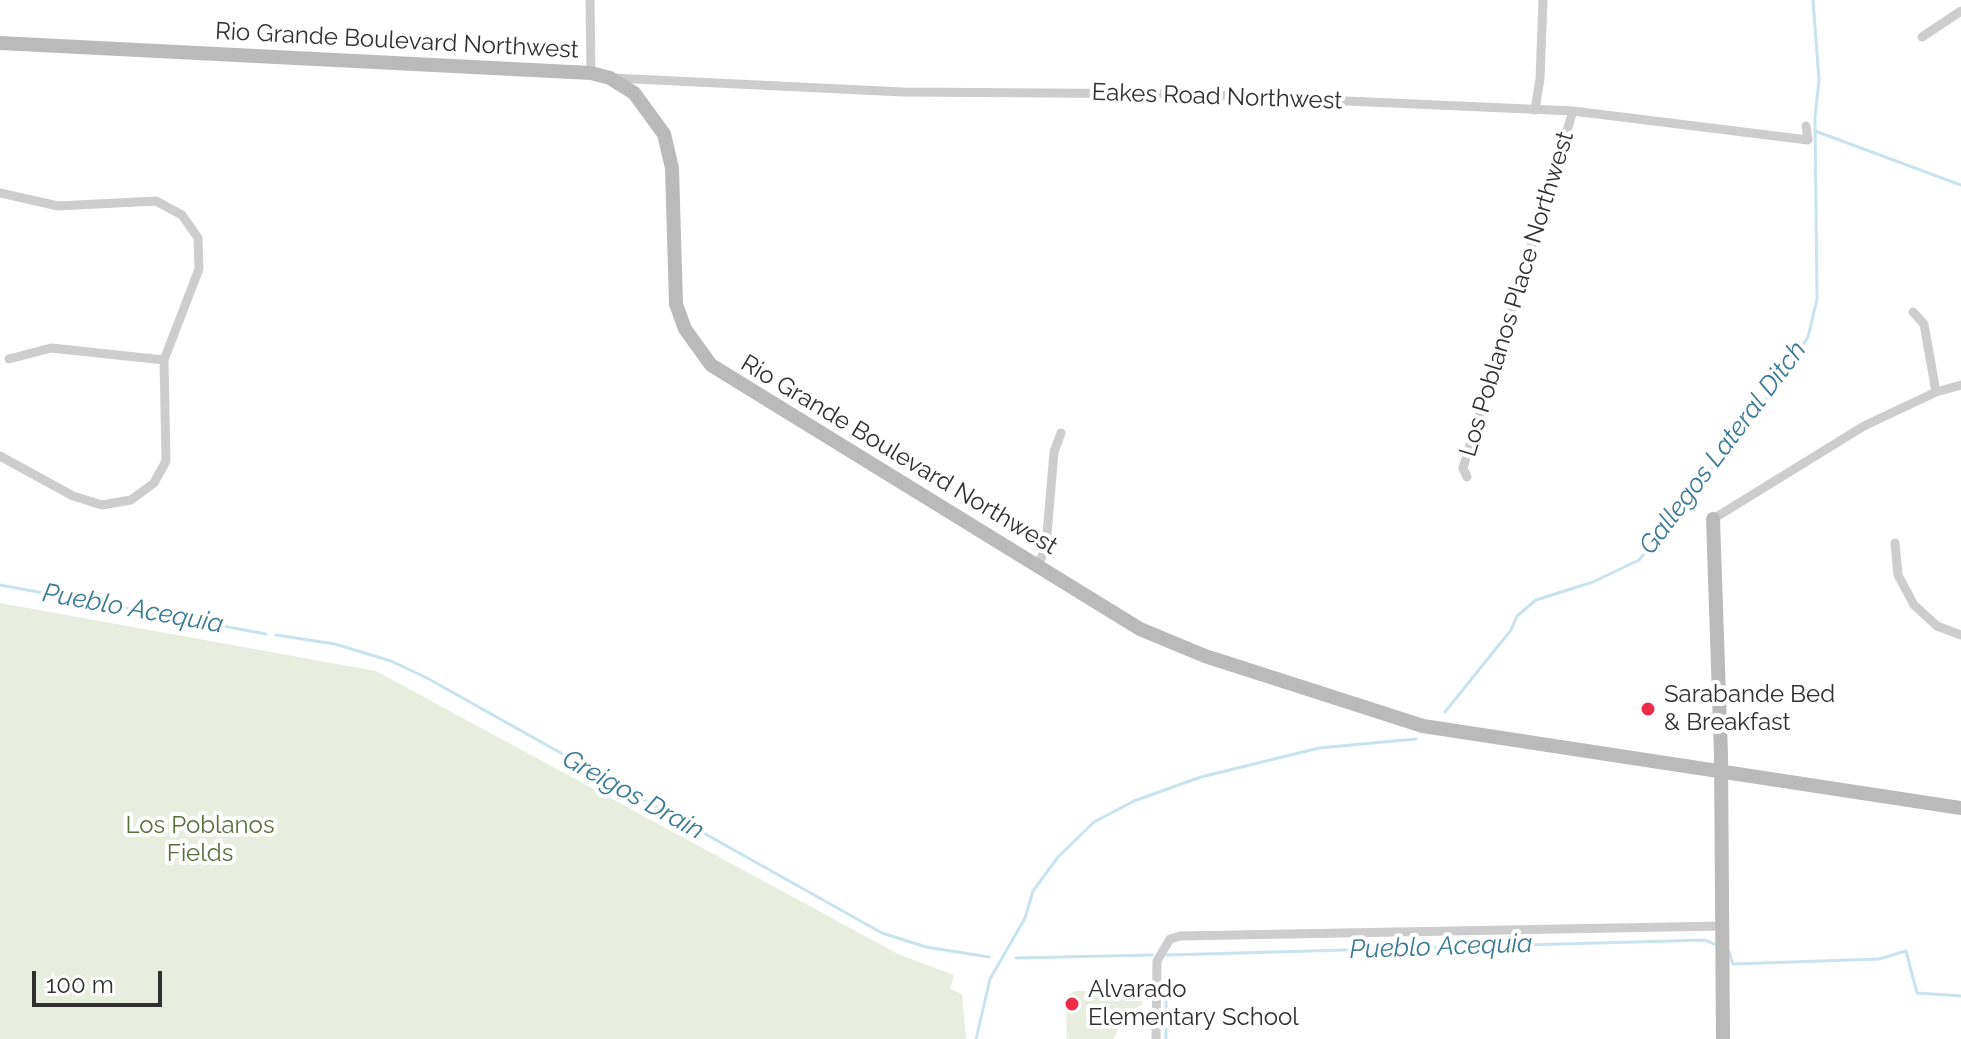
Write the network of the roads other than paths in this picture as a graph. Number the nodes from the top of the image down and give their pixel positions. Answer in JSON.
{"nodes":[{"id":1,"x":590,"y":0,"type":"edge"},
{"id":2,"x":1543,"y":0,"type":"edge"},
{"id":3,"x":1961,"y":11,"type":"edge"},
{"id":4,"x":1922,"y":37,"type":"dead end"},
{"id":5,"x":0,"y":43,"type":"edge"},
{"id":6,"x":591,"y":73,"type":"junction"},
{"id":7,"x":610,"y":78,"type":"junction"},
{"id":8,"x":1535,"y":110,"type":"junction"},
{"id":9,"x":1573,"y":111,"type":"junction"},
{"id":10,"x":1806,"y":126,"type":"dead end"},
{"id":11,"x":0,"y":193,"type":"edge"},
{"id":12,"x":1913,"y":312,"type":"dead end"},
{"id":13,"x":9,"y":359,"type":"dead end"},
{"id":14,"x":164,"y":360,"type":"junction"},
{"id":15,"x":1961,"y":385,"type":"edge"},
{"id":16,"x":1936,"y":392,"type":"junction"},
{"id":17,"x":1061,"y":433,"type":"dead end"},
{"id":18,"x":0,"y":456,"type":"edge"},
{"id":19,"x":1467,"y":477,"type":"dead end"},
{"id":20,"x":1713,"y":519,"type":"joint"},
{"id":21,"x":1895,"y":543,"type":"dead end"},
{"id":22,"x":1038,"y":566,"type":"junction"},
{"id":23,"x":1961,"y":635,"type":"edge"},
{"id":24,"x":1721,"y":772,"type":"junction"},
{"id":25,"x":1961,"y":808,"type":"edge"},
{"id":26,"x":1722,"y":926,"type":"junction"},
{"id":27,"x":1156,"y":1039,"type":"edge"},
{"id":28,"x":1723,"y":1039,"type":"edge"}],
"edges":[{"from":1,"to":6,"type":"street"},
{"from":2,"to":8,"type":"street"},
{"from":3,"to":4,"type":"street"},
{"from":5,"to":6,"type":"street","name":"Rio Grande Boulevard Northwest"},
{"from":6,"to":7,"type":"street","name":"Rio Grande Boulevard Northwest"},
{"from":7,"to":8,"type":"street","name":"Eakes Road Northwest"},
{"from":7,"to":22,"type":"street","name":"Rio Grande Boulevard Northwest"},
{"from":8,"to":9,"type":"street","name":"Eakes Road Northwest"},
{"from":9,"to":10,"type":"street","name":"Eakes Road Northwest"},
{"from":9,"to":19,"type":"street","name":"Los Poblanos Place Northwest"},
{"from":11,"to":14,"type":"street"},
{"from":12,"to":16,"type":"street"},
{"from":13,"to":14,"type":"street"},
{"from":14,"to":18,"type":"street"},
{"from":15,"to":16,"type":"street"},
{"from":16,"to":20,"type":"street"},
{"from":17,"to":22,"type":"street"},
{"from":20,"to":24,"type":"street"},
{"from":21,"to":23,"type":"street"},
{"from":22,"to":24,"type":"street","name":"Rio Grande Boulevard Northwest"},
{"from":24,"to":25,"type":"street","name":"Rio Grande Boulevard Northwest"},
{"from":24,"to":26,"type":"street"},
{"from":26,"to":27,"type":"street"},
{"from":26,"to":28,"type":"street"}]}
